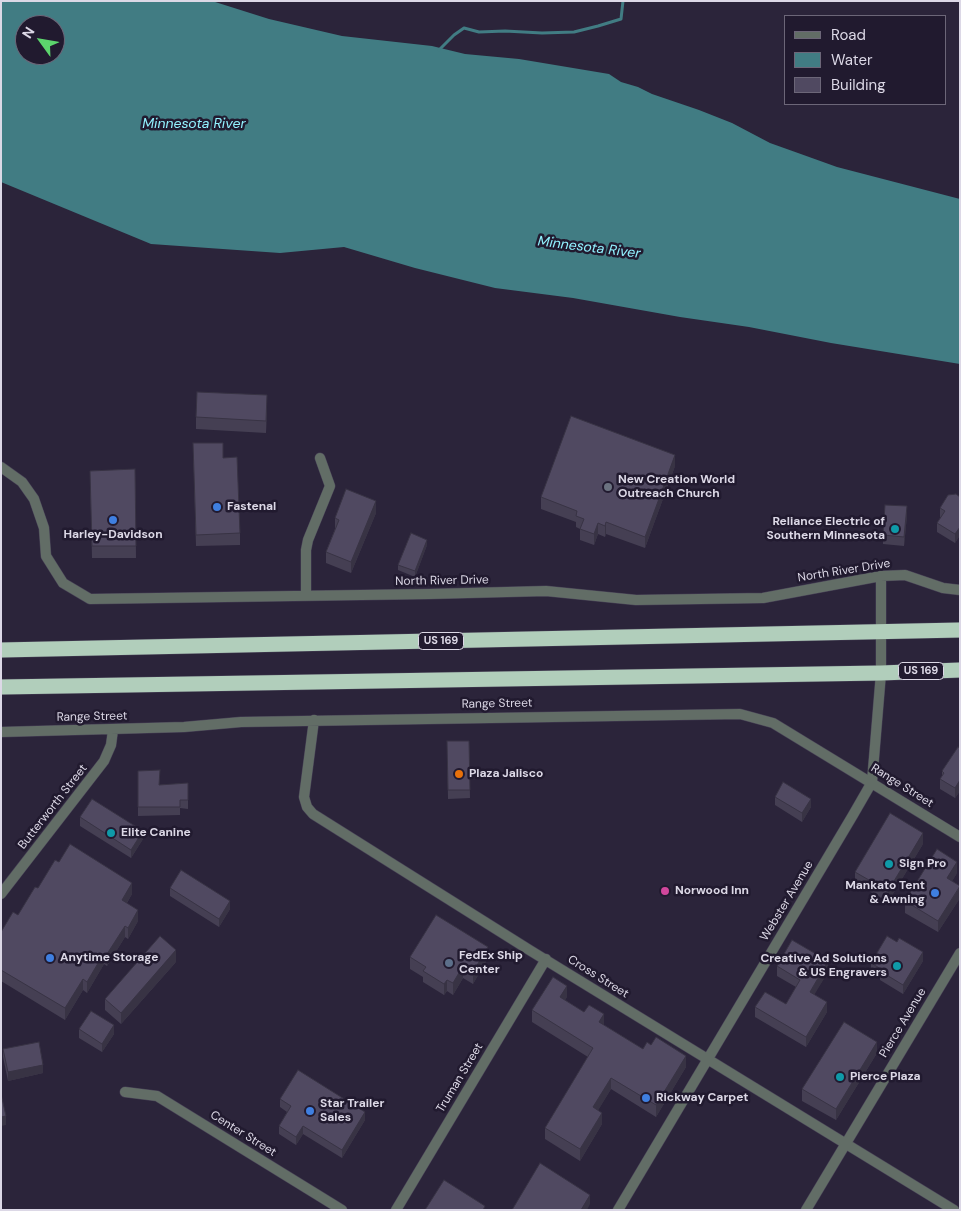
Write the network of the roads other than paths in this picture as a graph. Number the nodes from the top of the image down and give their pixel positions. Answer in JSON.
{"nodes":[{"id":1,"x":320,"y":458,"type":"dead end"},
{"id":2,"x":1,"y":467,"type":"edge"},
{"id":3,"x":881,"y":576,"type":"junction"},
{"id":4,"x":960,"y":590,"type":"edge"},
{"id":5,"x":306,"y":596,"type":"junction"},
{"id":6,"x":960,"y":630,"type":"edge"},
{"id":7,"x":882,"y":632,"type":"junction"},
{"id":8,"x":1,"y":650,"type":"edge"},
{"id":9,"x":960,"y":670,"type":"edge"},
{"id":10,"x":881,"y":673,"type":"junction"},
{"id":11,"x":1,"y":687,"type":"edge"},
{"id":12,"x":314,"y":720,"type":"junction"},
{"id":13,"x":113,"y":730,"type":"junction"},
{"id":14,"x":1,"y":732,"type":"edge"},
{"id":15,"x":872,"y":782,"type":"junction"},
{"id":16,"x":960,"y":837,"type":"edge"},
{"id":17,"x":1,"y":894,"type":"edge"},
{"id":18,"x":960,"y":953,"type":"edge"},
{"id":19,"x":546,"y":959,"type":"junction"},
{"id":20,"x":708,"y":1058,"type":"junction"},
{"id":21,"x":126,"y":1092,"type":"dead end"},
{"id":22,"x":845,"y":1144,"type":"junction"},
{"id":23,"x":342,"y":1210,"type":"edge"},
{"id":24,"x":396,"y":1210,"type":"edge"},
{"id":25,"x":618,"y":1210,"type":"edge"},
{"id":26,"x":806,"y":1210,"type":"edge"},
{"id":27,"x":954,"y":1210,"type":"edge"}],
"edges":[{"from":1,"to":5,"type":"street"},
{"from":2,"to":5,"type":"street","name":"North River Drive"},
{"from":3,"to":4,"type":"street","name":"North River Drive"},
{"from":3,"to":5,"type":"street","name":"North River Drive"},
{"from":3,"to":7,"type":"street","name":"Webster Avenue"},
{"from":6,"to":7,"type":"highway","number":"US 169"},
{"from":7,"to":8,"type":"highway","number":"US 169"},
{"from":7,"to":10,"type":"street","name":"Webster Avenue"},
{"from":9,"to":10,"type":"highway","number":"US 169"},
{"from":10,"to":11,"type":"highway","number":"US 169"},
{"from":10,"to":15,"type":"street","name":"Webster Avenue"},
{"from":12,"to":13,"type":"street","name":"Range Street"},
{"from":12,"to":15,"type":"street","name":"Range Street"},
{"from":12,"to":19,"type":"street","name":"Cross Street"},
{"from":13,"to":14,"type":"street","name":"Range Street"},
{"from":13,"to":17,"type":"street","name":"Butterworth Street"},
{"from":15,"to":16,"type":"street","name":"Range Street"},
{"from":15,"to":20,"type":"street","name":"Webster Avenue"},
{"from":18,"to":22,"type":"street","name":"Pierce Avenue"},
{"from":19,"to":20,"type":"street","name":"Cross Street"},
{"from":19,"to":24,"type":"street","name":"Truman Street"},
{"from":20,"to":22,"type":"street","name":"Cross Street"},
{"from":20,"to":25,"type":"street","name":"Webster Avenue"},
{"from":21,"to":23,"type":"street","name":"Center Street"},
{"from":22,"to":26,"type":"street","name":"Pierce Avenue"},
{"from":22,"to":27,"type":"street","name":"Cross Street"}]}
